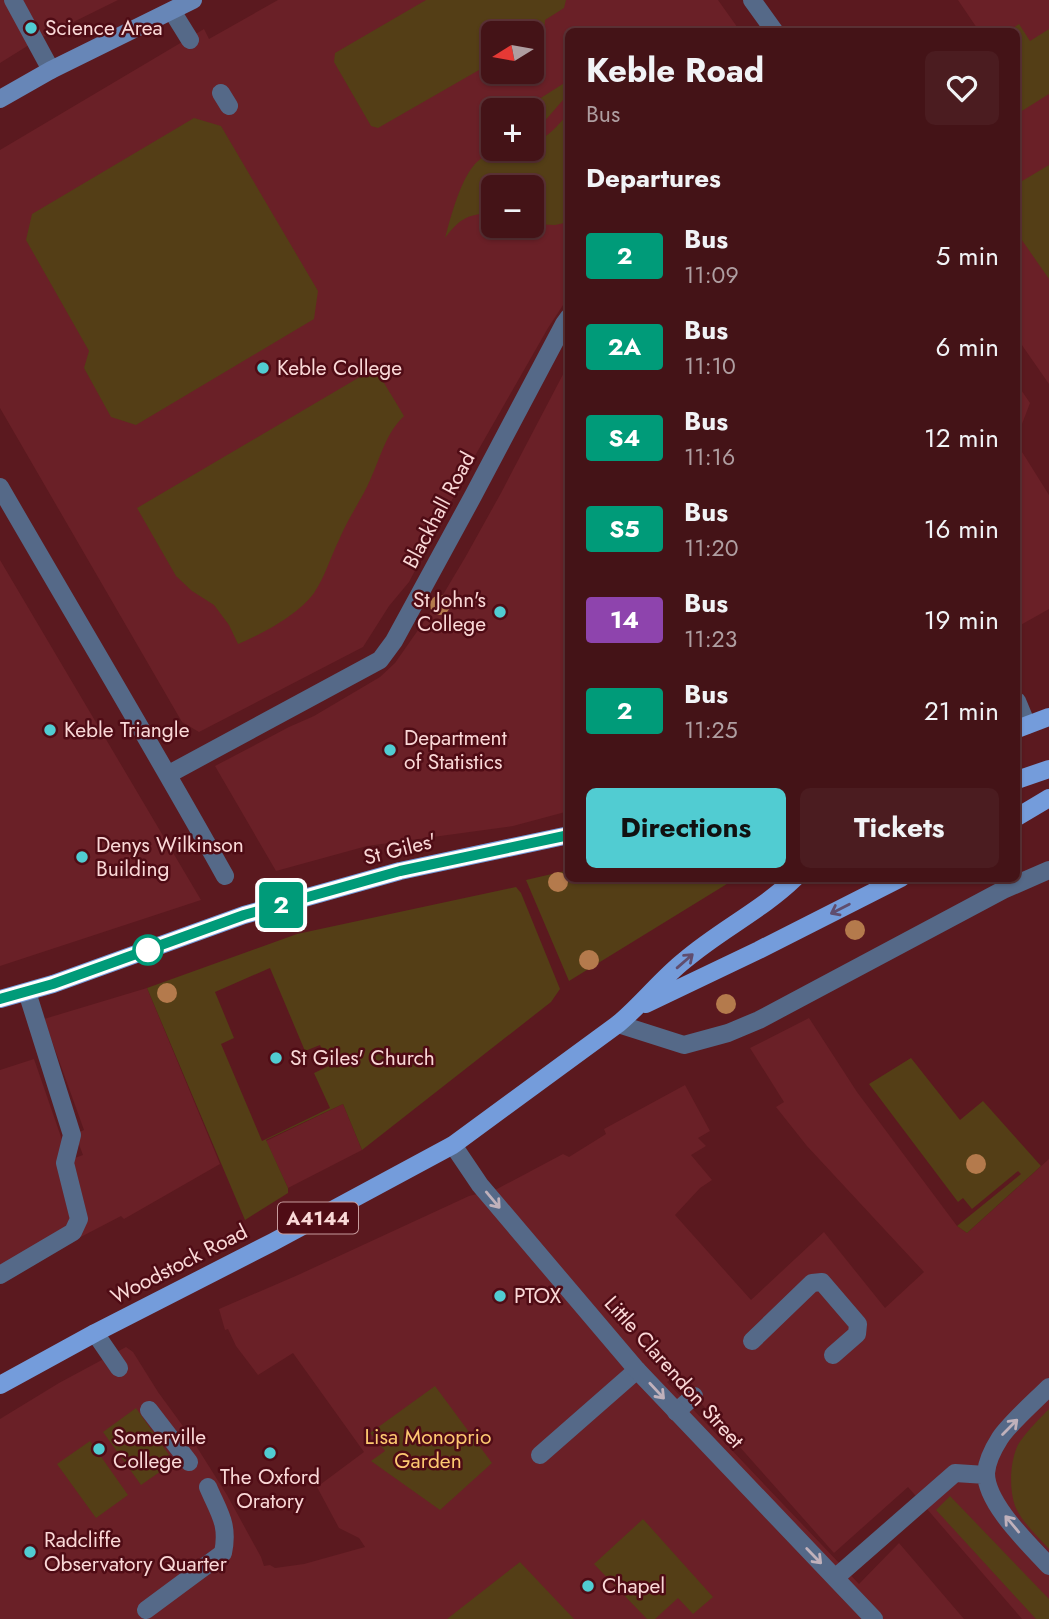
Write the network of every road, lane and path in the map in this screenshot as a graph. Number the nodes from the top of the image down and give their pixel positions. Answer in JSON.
{"nodes":[{"id":1,"x":13,"y":0,"type":"edge"},
{"id":2,"x":193,"y":0,"type":"edge"},
{"id":3,"x":752,"y":0,"type":"edge"},
{"id":4,"x":172,"y":11,"type":"junction"},
{"id":5,"x":772,"y":28,"type":"edge"},
{"id":6,"x":190,"y":40,"type":"dead end"},
{"id":7,"x":51,"y":70,"type":"junction"},
{"id":8,"x":0,"y":99,"type":"edge"},
{"id":9,"x":565,"y":323,"type":"edge"},
{"id":10,"x":0,"y":487,"type":"edge"},
{"id":11,"x":1049,"y":717,"type":"edge"},
{"id":12,"x":1022,"y":727,"type":"edge"},
{"id":13,"x":1049,"y":769,"type":"edge"},
{"id":14,"x":169,"y":774,"type":"junction"},
{"id":15,"x":1020,"y":779,"type":"edge"},
{"id":16,"x":1049,"y":798,"type":"edge"},
{"id":17,"x":1020,"y":815,"type":"edge"},
{"id":18,"x":565,"y":836,"type":"edge"},
{"id":19,"x":1049,"y":870,"type":"edge"},
{"id":20,"x":225,"y":876,"type":"dead end"},
{"id":21,"x":780,"y":882,"type":"edge"},
{"id":22,"x":790,"y":882,"type":"edge"},
{"id":23,"x":893,"y":882,"type":"edge"},
{"id":24,"x":766,"y":902,"type":"junction"},
{"id":25,"x":27,"y":992,"type":"junction"},
{"id":26,"x":0,"y":999,"type":"edge"},
{"id":27,"x":636,"y":1009,"type":"junction"},
{"id":28,"x":618,"y":1024,"type":"junction"},
{"id":29,"x":453,"y":1145,"type":"junction"},
{"id":30,"x":0,"y":1275,"type":"edge"},
{"id":31,"x":95,"y":1333,"type":"junction"},
{"id":32,"x":752,"y":1340,"type":"dead end"},
{"id":33,"x":834,"y":1355,"type":"dead end"},
{"id":34,"x":118,"y":1368,"type":"dead end"},
{"id":35,"x":637,"y":1370,"type":"junction"},
{"id":36,"x":0,"y":1385,"type":"edge"},
{"id":37,"x":1049,"y":1387,"type":"edge"},
{"id":38,"x":694,"y":1396,"type":"dead end"},
{"id":39,"x":149,"y":1410,"type":"dead end"},
{"id":40,"x":676,"y":1412,"type":"junction"},
{"id":41,"x":540,"y":1455,"type":"dead end"},
{"id":42,"x":189,"y":1462,"type":"dead end"},
{"id":43,"x":986,"y":1475,"type":"junction"},
{"id":44,"x":208,"y":1487,"type":"dead end"},
{"id":45,"x":1049,"y":1566,"type":"edge"},
{"id":46,"x":835,"y":1578,"type":"junction"},
{"id":47,"x":146,"y":1611,"type":"dead end"},
{"id":48,"x":874,"y":1619,"type":"edge"}],
"edges":[{"from":1,"to":7,"type":"street"},
{"from":2,"to":4,"type":"street"},
{"from":3,"to":5,"type":"street"},
{"from":4,"to":6,"type":"street"},
{"from":4,"to":7,"type":"street"},
{"from":7,"to":8,"type":"street"},
{"from":9,"to":14,"type":"street","name":"Blackhall Road"},
{"from":10,"to":14,"type":"street"},
{"from":11,"to":12,"type":"main road"},
{"from":13,"to":15,"type":"main road"},
{"from":14,"to":20,"type":"street"},
{"from":16,"to":17,"type":"main road"},
{"from":18,"to":25,"type":"main road","name":"St Giles'"},
{"from":19,"to":28,"type":"street"},
{"from":21,"to":24,"type":"main road","number":"A4144"},
{"from":22,"to":24,"type":"main road","number":"A4144"},
{"from":23,"to":27,"type":"main road","number":"A4144","one_way":true},
{"from":27,"to":24,"type":"main road","number":"A4144","one_way":true},
{"from":25,"to":26,"type":"main road","name":"St Giles'"},
{"from":25,"to":30,"type":"street"},
{"from":27,"to":28,"type":"main road","number":"A4144"},
{"from":28,"to":29,"type":"main road","number":"A4144"},
{"from":29,"to":31,"type":"main road","name":"Woodstock Road","number":"A4144"},
{"from":29,"to":35,"type":"street","name":"Little Clarendon Street","one_way":true},
{"from":31,"to":34,"type":"street"},
{"from":31,"to":36,"type":"main road","name":"Woodstock Road","number":"A4144"},
{"from":32,"to":33,"type":"street"},
{"from":35,"to":40,"type":"street","name":"Little Clarendon Street","one_way":true},
{"from":35,"to":41,"type":"street"},
{"from":43,"to":37,"type":"street","one_way":true},
{"from":38,"to":40,"type":"street"},
{"from":39,"to":42,"type":"street"},
{"from":40,"to":46,"type":"street","name":"Little Clarendon Street","one_way":true},
{"from":45,"to":43,"type":"street","one_way":true},
{"from":43,"to":46,"type":"street"},
{"from":44,"to":47,"type":"street"},
{"from":46,"to":48,"type":"street","name":"Little Clarendon Street"}]}
